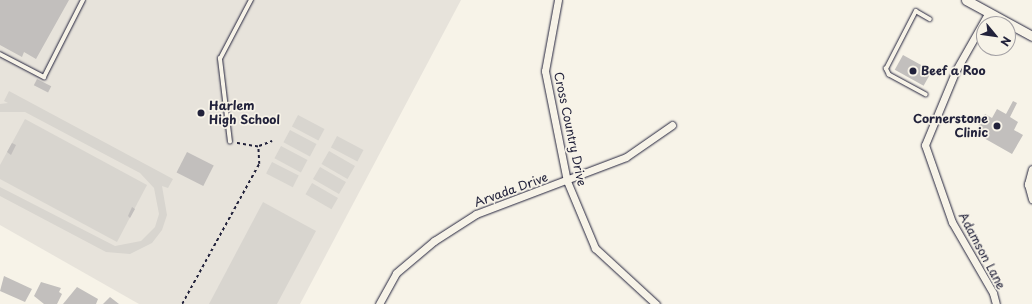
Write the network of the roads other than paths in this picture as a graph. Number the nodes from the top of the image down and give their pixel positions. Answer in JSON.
{"nodes":[{"id":1,"x":83,"y":0,"type":"edge"},
{"id":2,"x":251,"y":0,"type":"edge"},
{"id":3,"x":558,"y":0,"type":"edge"},
{"id":4,"x":966,"y":0,"type":"edge"},
{"id":5,"x":989,"y":12,"type":"junction"},
{"id":6,"x":930,"y":19,"type":"dead end"},
{"id":7,"x":1032,"y":36,"type":"edge"},
{"id":8,"x":0,"y":54,"type":"edge"},
{"id":9,"x":926,"y":95,"type":"dead end"},
{"id":10,"x":672,"y":125,"type":"dead end"},
{"id":11,"x":230,"y":142,"type":"road end"},
{"id":12,"x":1032,"y":169,"type":"edge"},
{"id":13,"x":567,"y":181,"type":"junction"},
{"id":14,"x":1032,"y":199,"type":"edge"},
{"id":15,"x":380,"y":304,"type":"edge"},
{"id":16,"x":656,"y":304,"type":"edge"},
{"id":17,"x":996,"y":304,"type":"edge"}],
"edges":[{"from":1,"to":8,"type":"lane"},
{"from":2,"to":11,"type":"lane"},
{"from":3,"to":13,"type":"street","name":"Cross Country Drive"},
{"from":4,"to":5,"type":"main road"},
{"from":5,"to":7,"type":"main road"},
{"from":5,"to":17,"type":"street","name":"Adamson Lane"},
{"from":6,"to":9,"type":"lane"},
{"from":10,"to":13,"type":"street","name":"Arvada Drive"},
{"from":12,"to":14,"type":"street"},
{"from":13,"to":15,"type":"street","name":"Arvada Drive"},
{"from":13,"to":16,"type":"street","name":"Cross Country Drive"}]}
